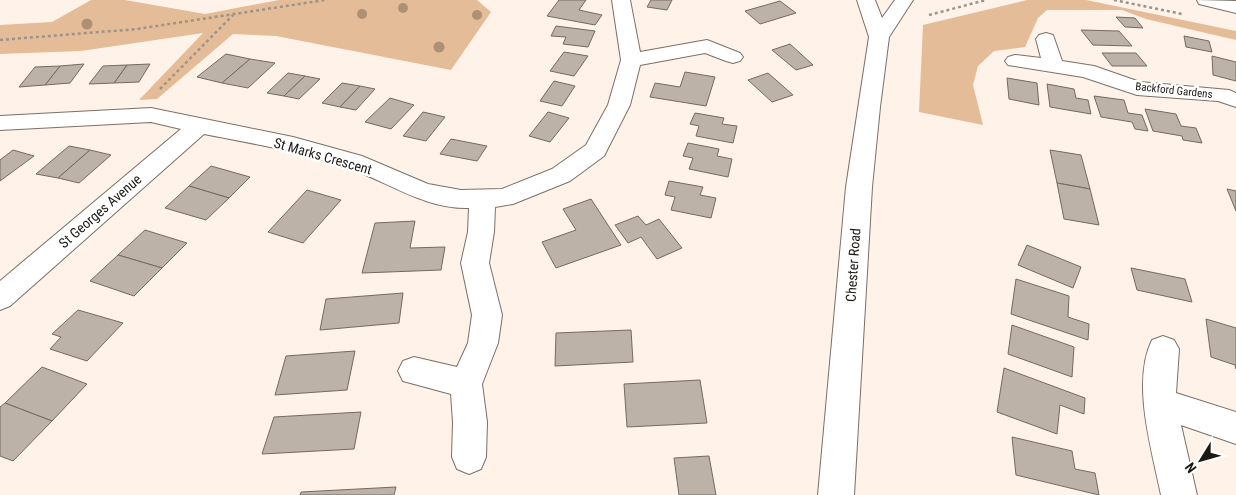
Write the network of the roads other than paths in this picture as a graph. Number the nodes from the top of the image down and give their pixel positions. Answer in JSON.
{"nodes":[{"id":1,"x":622,"y":0,"type":"edge"},
{"id":2,"x":866,"y":0,"type":"edge"},
{"id":3,"x":904,"y":0,"type":"edge"},
{"id":4,"x":1206,"y":0,"type":"edge"},
{"id":5,"x":1236,"y":7,"type":"edge"},
{"id":6,"x":879,"y":37,"type":"junction"},
{"id":7,"x":1046,"y":39,"type":"dead end"},
{"id":8,"x":733,"y":57,"type":"dead end"},
{"id":9,"x":631,"y":60,"type":"junction"},
{"id":10,"x":1015,"y":61,"type":"dead end"},
{"id":11,"x":1053,"y":65,"type":"junction"},
{"id":12,"x":1236,"y":100,"type":"edge"},
{"id":13,"x":0,"y":123,"type":"edge"},
{"id":14,"x":200,"y":125,"type":"junction"},
{"id":15,"x":482,"y":198,"type":"junction"},
{"id":16,"x":0,"y":298,"type":"edge"},
{"id":17,"x":1163,"y":349,"type":"dead end"},
{"id":18,"x":414,"y":371,"type":"dead end"},
{"id":19,"x":466,"y":384,"type":"junction"},
{"id":20,"x":1159,"y":403,"type":"junction"},
{"id":21,"x":1236,"y":428,"type":"edge"},
{"id":22,"x":469,"y":457,"type":"dead end"},
{"id":23,"x":836,"y":495,"type":"edge"},
{"id":24,"x":1179,"y":495,"type":"edge"}],
"edges":[{"from":1,"to":9,"type":"main road","name":"St Marks Crescent"},
{"from":2,"to":6,"type":"main road","name":"Chester Road"},
{"from":3,"to":6,"type":"main road","name":"Chester Road"},
{"from":4,"to":5,"type":"main road"},
{"from":6,"to":23,"type":"main road","name":"Chester Road"},
{"from":7,"to":11,"type":"main road"},
{"from":8,"to":9,"type":"main road"},
{"from":9,"to":15,"type":"main road","name":"St Marks Crescent"},
{"from":10,"to":11,"type":"main road","name":"Backford Gardens"},
{"from":11,"to":12,"type":"main road","name":"Backford Gardens"},
{"from":13,"to":14,"type":"main road","name":"St Marks Crescent"},
{"from":14,"to":15,"type":"main road","name":"St Marks Crescent"},
{"from":14,"to":16,"type":"main road","name":"St Georges Avenue"},
{"from":15,"to":19,"type":"main road"},
{"from":17,"to":20,"type":"main road"},
{"from":18,"to":19,"type":"main road"},
{"from":19,"to":22,"type":"main road"},
{"from":20,"to":21,"type":"main road"},
{"from":20,"to":24,"type":"main road"}]}
